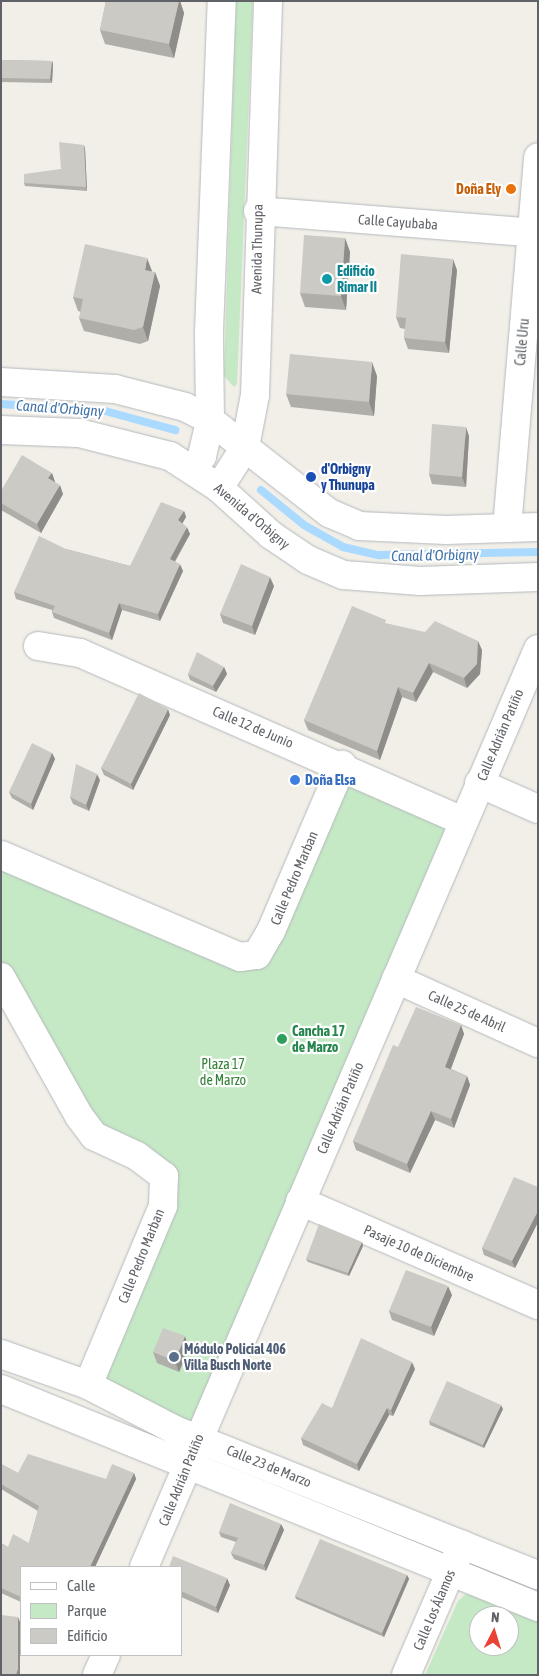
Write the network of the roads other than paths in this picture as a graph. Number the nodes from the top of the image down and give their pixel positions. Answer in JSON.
{"nodes":[{"id":1,"x":222,"y":1,"type":"edge"},
{"id":2,"x":268,"y":1,"type":"edge"},
{"id":3,"x":538,"y":157,"type":"edge"},
{"id":4,"x":258,"y":211,"type":"junction"},
{"id":5,"x":534,"y":232,"type":"edge"},
{"id":6,"x":1,"y":382,"type":"edge"},
{"id":7,"x":210,"y":420,"type":"junction"},
{"id":8,"x":1,"y":430,"type":"edge"},
{"id":9,"x":245,"y":447,"type":"junction"},
{"id":10,"x":193,"y":469,"type":"junction"},
{"id":11,"x":219,"y":488,"type":"junction"},
{"id":12,"x":538,"y":527,"type":"edge"},
{"id":13,"x":507,"y":528,"type":"junction"},
{"id":14,"x":538,"y":576,"type":"edge"},
{"id":15,"x":38,"y":646,"type":"dead end"},
{"id":16,"x":538,"y":649,"type":"edge"},
{"id":17,"x":342,"y":765,"type":"junction"},
{"id":18,"x":479,"y":783,"type":"junction"},
{"id":19,"x":538,"y":810,"type":"edge"},
{"id":20,"x":463,"y":821,"type":"junction"},
{"id":21,"x":1,"y":855,"type":"edge"},
{"id":22,"x":1,"y":976,"type":"edge"},
{"id":23,"x":396,"y":979,"type":"junction"},
{"id":24,"x":538,"y":1043,"type":"edge"},
{"id":25,"x":300,"y":1201,"type":"junction"},
{"id":26,"x":538,"y":1305,"type":"edge"},
{"id":27,"x":1,"y":1354,"type":"edge"},
{"id":28,"x":88,"y":1385,"type":"junction"},
{"id":29,"x":1,"y":1390,"type":"edge"},
{"id":30,"x":199,"y":1438,"type":"junction"},
{"id":31,"x":189,"y":1465,"type":"junction"},
{"id":32,"x":462,"y":1545,"type":"junction"},
{"id":33,"x":144,"y":1566,"type":"edge"},
{"id":34,"x":451,"y":1572,"type":"junction"},
{"id":35,"x":538,"y":1575,"type":"edge"},
{"id":36,"x":538,"y":1607,"type":"edge"},
{"id":37,"x":106,"y":1656,"type":"edge"},
{"id":38,"x":97,"y":1675,"type":"edge"},
{"id":39,"x":406,"y":1675,"type":"edge"}],
"edges":[{"from":1,"to":7,"type":"street"},
{"from":2,"to":4,"type":"street","name":"Avenida Thunupa"},
{"from":3,"to":5,"type":"street","name":"Calle Uru"},
{"from":4,"to":5,"type":"street","name":"Calle Cayubaba"},
{"from":4,"to":9,"type":"street","name":"Avenida Thunupa"},
{"from":5,"to":13,"type":"street","name":"Calle Uru"},
{"from":6,"to":7,"type":"street"},
{"from":7,"to":9,"type":"street"},
{"from":7,"to":10,"type":"street"},
{"from":8,"to":10,"type":"street","name":"Avenida d'Orbigny"},
{"from":9,"to":11,"type":"street","name":"Avenida Thunupa"},
{"from":9,"to":13,"type":"street"},
{"from":10,"to":11,"type":"street","name":"Avenida d'Orbigny"},
{"from":11,"to":14,"type":"street","name":"Avenida d'Orbigny"},
{"from":12,"to":13,"type":"street"},
{"from":15,"to":17,"type":"street","name":"Calle 12 de Junio"},
{"from":16,"to":18,"type":"street","name":"Calle Adrián Patiño"},
{"from":17,"to":20,"type":"street","name":"Calle 12 de Junio"},
{"from":17,"to":21,"type":"street","name":"Calle Pedro Marban"},
{"from":18,"to":19,"type":"street"},
{"from":18,"to":20,"type":"street","name":"Calle Adrián Patiño"},
{"from":20,"to":23,"type":"street","name":"Calle Adrián Patiño"},
{"from":22,"to":28,"type":"street","name":"Calle Pedro Marban"},
{"from":23,"to":24,"type":"street","name":"Calle 25 de Abril"},
{"from":23,"to":25,"type":"street","name":"Calle Adrián Patiño"},
{"from":25,"to":26,"type":"street","name":"Pasaje 10 de Diciembre"},
{"from":25,"to":30,"type":"street","name":"Calle Adrián Patiño"},
{"from":27,"to":28,"type":"street","name":"Calle 23 de Marzo"},
{"from":28,"to":30,"type":"street","name":"Calle 23 de Marzo"},
{"from":29,"to":31,"type":"street"},
{"from":30,"to":31,"type":"street","name":"Calle Adrián Patiño"},
{"from":30,"to":32,"type":"street","name":"Calle 23 de Marzo"},
{"from":31,"to":33,"type":"street","name":"Calle Adrián Patiño"},
{"from":31,"to":34,"type":"street"},
{"from":32,"to":34,"type":"street","name":"Calle Los Álamos"},
{"from":32,"to":35,"type":"street","name":"Calle 23 de Marzo"},
{"from":34,"to":36,"type":"street"},
{"from":34,"to":39,"type":"street","name":"Calle Los Álamos"},
{"from":37,"to":38,"type":"street"}]}
